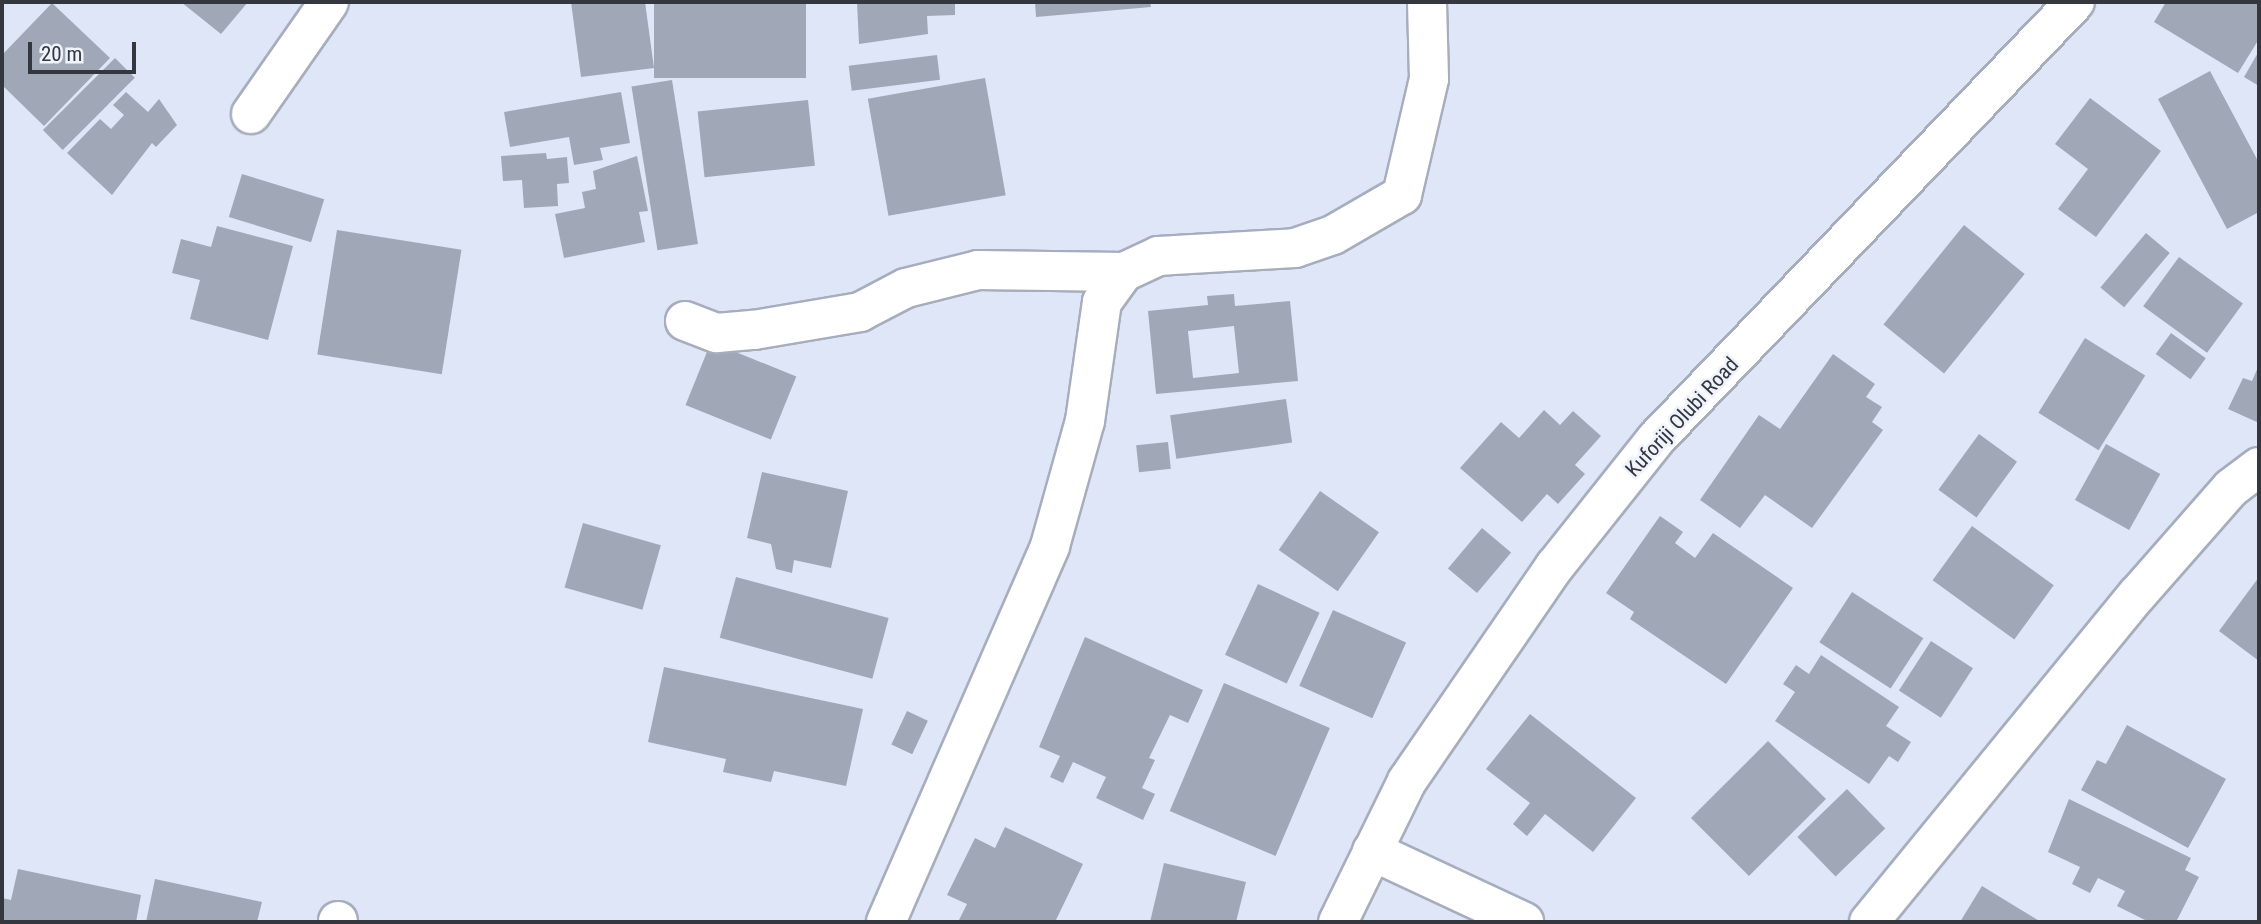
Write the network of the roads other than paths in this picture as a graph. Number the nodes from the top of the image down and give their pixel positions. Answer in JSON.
{"nodes":[{"id":1,"x":329,"y":2,"type":"edge"},
{"id":2,"x":1427,"y":2,"type":"edge"},
{"id":3,"x":2075,"y":2,"type":"edge"},
{"id":4,"x":251,"y":114,"type":"dead end"},
{"id":5,"x":1124,"y":272,"type":"junction"},
{"id":6,"x":685,"y":321,"type":"dead end"},
{"id":7,"x":2259,"y":467,"type":"edge"},
{"id":8,"x":1372,"y":851,"type":"junction"},
{"id":9,"x":886,"y":922,"type":"edge"},
{"id":10,"x":1338,"y":922,"type":"edge"},
{"id":11,"x":1524,"y":922,"type":"edge"},
{"id":12,"x":1869,"y":922,"type":"edge"}],
"edges":[{"from":1,"to":4,"type":"street"},
{"from":2,"to":5,"type":"street"},
{"from":3,"to":8,"type":"street","name":"Kuforiji Olubi Road"},
{"from":5,"to":6,"type":"street"},
{"from":5,"to":9,"type":"street"},
{"from":7,"to":12,"type":"street"},
{"from":8,"to":10,"type":"street","name":"Kuforiji Olubi Road"},
{"from":8,"to":11,"type":"street"}]}
